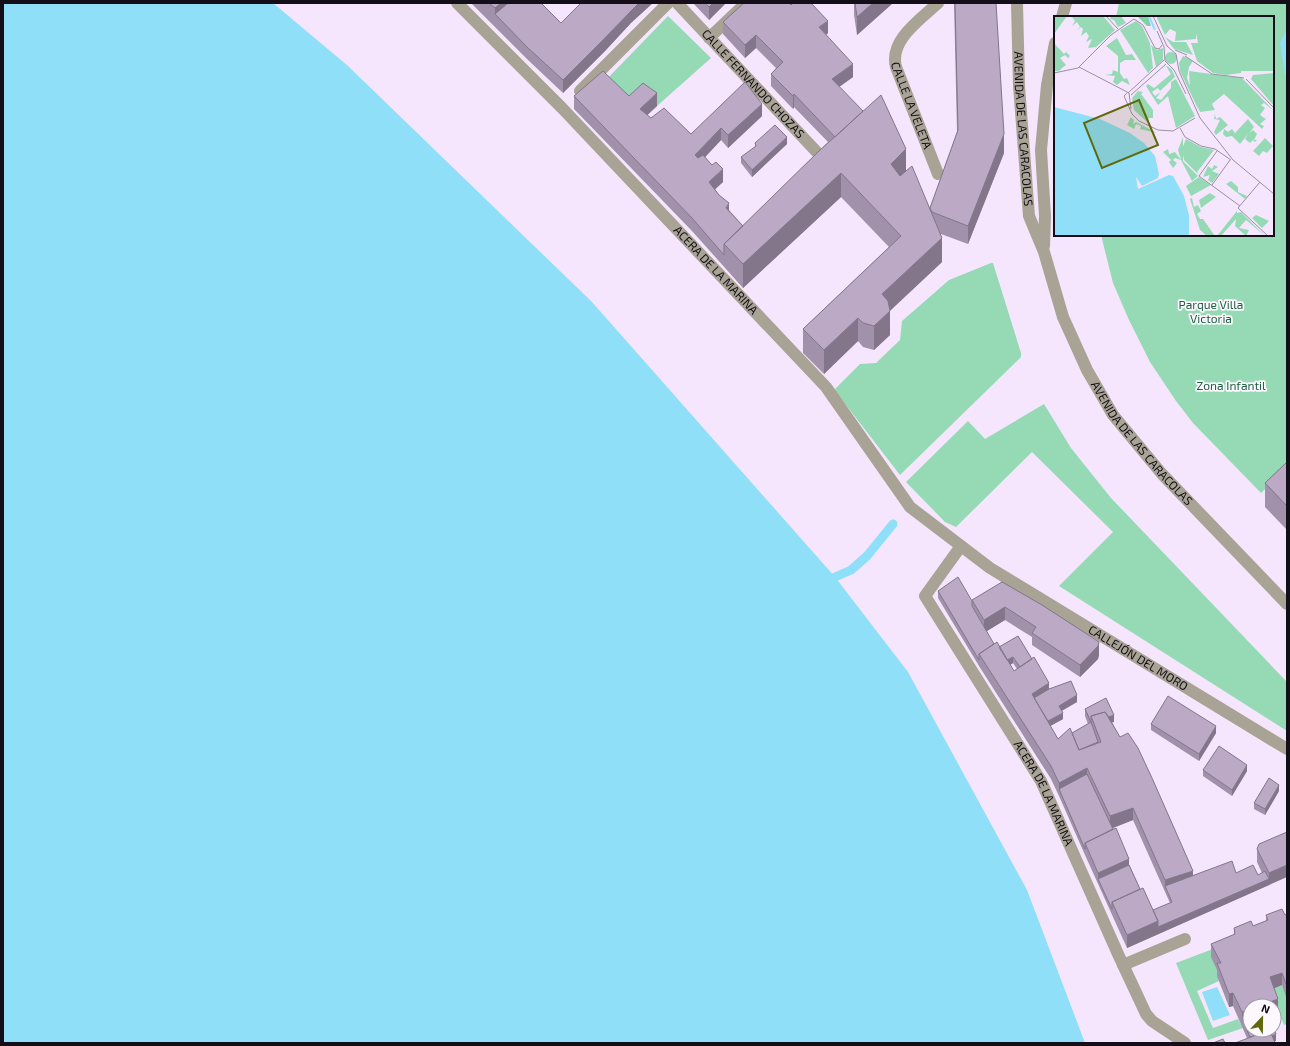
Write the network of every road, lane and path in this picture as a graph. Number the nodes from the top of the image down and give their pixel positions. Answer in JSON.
{"nodes":[{"id":1,"x":457,"y":3,"type":"edge"},
{"id":2,"x":668,"y":3,"type":"edge"},
{"id":3,"x":677,"y":3,"type":"edge"},
{"id":4,"x":746,"y":3,"type":"edge"},
{"id":5,"x":938,"y":3,"type":"edge"},
{"id":6,"x":1017,"y":3,"type":"edge"},
{"id":7,"x":1066,"y":3,"type":"edge"},
{"id":8,"x":1062,"y":16,"type":"edge"},
{"id":9,"x":709,"y":38,"type":"junction"},
{"id":10,"x":1054,"y":48,"type":"edge"},
{"id":11,"x":580,"y":91,"type":"edge"},
{"id":12,"x":829,"y":165,"type":"edge"},
{"id":13,"x":938,"y":174,"type":"dead end"},
{"id":14,"x":1044,"y":252,"type":"junction"},
{"id":15,"x":961,"y":546,"type":"junction"},
{"id":16,"x":990,"y":568,"type":"joint"},
{"id":17,"x":1287,"y":604,"type":"edge"},
{"id":18,"x":1287,"y":748,"type":"edge"},
{"id":19,"x":1185,"y":939,"type":"dead end"},
{"id":20,"x":1123,"y":965,"type":"junction"},
{"id":21,"x":1185,"y":1043,"type":"edge"}],
"edges":[{"from":1,"to":15,"type":"street","name":"ACERA DE LA MARINA"},
{"from":2,"to":11,"type":"street"},
{"from":3,"to":9,"type":"street","name":"CALLE FERNANDO CHOZAS"},
{"from":4,"to":9,"type":"street"},
{"from":5,"to":13,"type":"street","name":"CALLE LA VELETA"},
{"from":6,"to":14,"type":"street","name":"AVENIDA DE LAS CARACOLAS"},
{"from":7,"to":8,"type":"street"},
{"from":9,"to":12,"type":"street","name":"CALLE FERNANDO CHOZAS"},
{"from":10,"to":14,"type":"street","name":"AVENIDA DE LAS CARACOLAS"},
{"from":14,"to":17,"type":"street","name":"AVENIDA DE LAS CARACOLAS"},
{"from":15,"to":16,"type":"street","name":"ACERA DE LA MARINA"},
{"from":15,"to":20,"type":"street","name":"ACERA DE LA MARINA"},
{"from":16,"to":18,"type":"street","name":"CALLEJÓN DEL MORO"},
{"from":19,"to":20,"type":"street"},
{"from":20,"to":21,"type":"street","name":"ACERA DE LA MARINA"}]}
